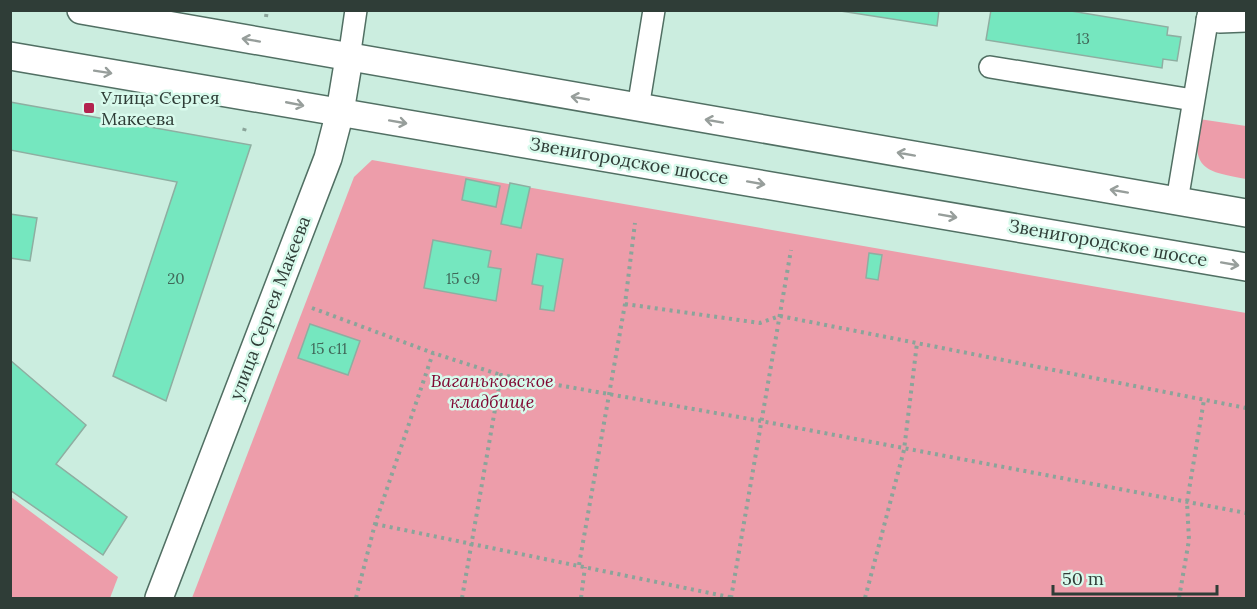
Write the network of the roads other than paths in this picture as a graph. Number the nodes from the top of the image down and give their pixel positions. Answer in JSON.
{"nodes":[{"id":1,"x":81,"y":10,"type":"edge"},
{"id":2,"x":356,"y":10,"type":"edge"},
{"id":3,"x":654,"y":10,"type":"edge"},
{"id":4,"x":1208,"y":15,"type":"edge"},
{"id":5,"x":1246,"y":21,"type":"edge"},
{"id":6,"x":10,"y":56,"type":"edge"},
{"id":7,"x":349,"y":58,"type":"junction"},
{"id":8,"x":990,"y":68,"type":"dead end"},
{"id":9,"x":1193,"y":100,"type":"junction"},
{"id":10,"x":638,"y":108,"type":"junction"},
{"id":11,"x":340,"y":112,"type":"junction"},
{"id":12,"x":1177,"y":201,"type":"junction"},
{"id":13,"x":1246,"y":213,"type":"edge"},
{"id":14,"x":1246,"y":267,"type":"edge"},
{"id":15,"x":159,"y":598,"type":"edge"}],
"edges":[{"from":7,"to":1,"type":"main road","one_way":true},
{"from":2,"to":7,"type":"street","name":"улица Сергея Макеева"},
{"from":3,"to":10,"type":"street"},
{"from":4,"to":5,"type":"street"},
{"from":4,"to":9,"type":"street"},
{"from":6,"to":11,"type":"main road","name":"Звенигородское шоссе","one_way":true},
{"from":10,"to":7,"type":"main road","one_way":true},
{"from":7,"to":11,"type":"main road","name":"улица Сергея Макеева"},
{"from":8,"to":9,"type":"street"},
{"from":9,"to":12,"type":"street"},
{"from":12,"to":10,"type":"main road","one_way":true},
{"from":11,"to":14,"type":"main road","name":"Звенигородское шоссе","one_way":true},
{"from":11,"to":15,"type":"main road","name":"улица Сергея Макеева"},
{"from":12,"to":13,"type":"main road"}]}
